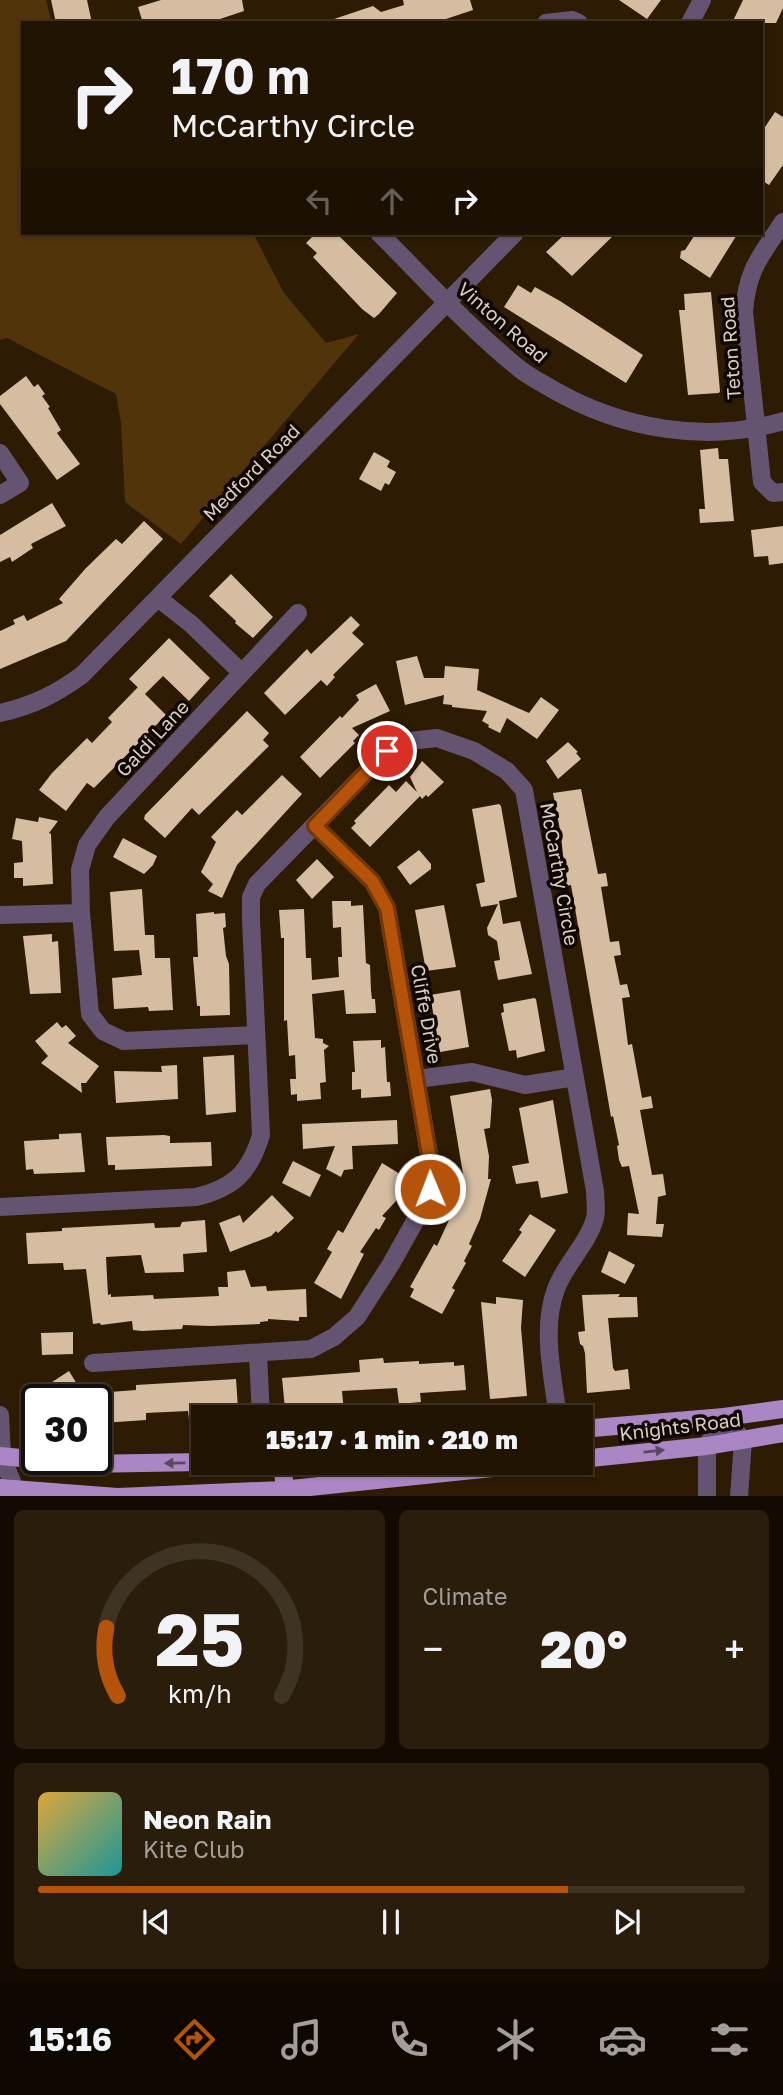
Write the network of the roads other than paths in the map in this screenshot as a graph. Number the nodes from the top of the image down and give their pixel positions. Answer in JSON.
{"nodes":[{"id":1,"x":702,"y":0,"type":"edge"},
{"id":2,"x":691,"y":21,"type":"edge"},
{"id":3,"x":783,"y":222,"type":"edge"},
{"id":4,"x":381,"y":235,"type":"edge"},
{"id":5,"x":513,"y":235,"type":"edge"},
{"id":6,"x":447,"y":302,"type":"junction"},
{"id":7,"x":783,"y":421,"type":"edge"},
{"id":8,"x":758,"y":429,"type":"junction"},
{"id":9,"x":0,"y":453,"type":"edge"},
{"id":10,"x":783,"y":492,"type":"edge"},
{"id":11,"x":0,"y":495,"type":"edge"},
{"id":12,"x":158,"y":598,"type":"junction"},
{"id":13,"x":298,"y":613,"type":"dead end"},
{"id":14,"x":242,"y":673,"type":"junction"},
{"id":15,"x":0,"y":713,"type":"edge"},
{"id":16,"x":315,"y":826,"type":"junction"},
{"id":17,"x":81,"y":913,"type":"junction"},
{"id":18,"x":0,"y":915,"type":"edge"},
{"id":19,"x":256,"y":1035,"type":"junction"},
{"id":20,"x":575,"y":1077,"type":"junction"},
{"id":21,"x":417,"y":1079,"type":"junction"},
{"id":22,"x":0,"y":1207,"type":"edge"},
{"id":23,"x":258,"y":1354,"type":"junction"},
{"id":24,"x":93,"y":1363,"type":"dead end"},
{"id":25,"x":260,"y":1405,"type":"edge"},
{"id":26,"x":557,"y":1405,"type":"edge"},
{"id":27,"x":783,"y":1409,"type":"edge"},
{"id":28,"x":0,"y":1415,"type":"edge"},
{"id":29,"x":724,"y":1417,"type":"junction"},
{"id":30,"x":593,"y":1428,"type":"edge"},
{"id":31,"x":783,"y":1433,"type":"edge"},
{"id":32,"x":743,"y":1440,"type":"junction"},
{"id":33,"x":707,"y":1446,"type":"junction"},
{"id":34,"x":593,"y":1458,"type":"edge"},
{"id":35,"x":1,"y":1459,"type":"edge"},
{"id":36,"x":191,"y":1462,"type":"edge"},
{"id":37,"x":283,"y":1475,"type":"edge"},
{"id":38,"x":423,"y":1475,"type":"edge"},
{"id":39,"x":285,"y":1489,"type":"junction"},
{"id":40,"x":10,"y":1491,"type":"edge"},
{"id":41,"x":117,"y":1496,"type":"edge"},
{"id":42,"x":707,"y":1496,"type":"edge"},
{"id":43,"x":739,"y":1496,"type":"edge"}],
"edges":[{"from":1,"to":2,"type":"street"},
{"from":3,"to":8,"type":"street","name":"Teton Road"},
{"from":4,"to":6,"type":"street","name":"Vinton Road"},
{"from":5,"to":6,"type":"street","name":"Medford Road"},
{"from":6,"to":8,"type":"street","name":"Vinton Road"},
{"from":6,"to":12,"type":"street","name":"Medford Road"},
{"from":7,"to":8,"type":"street","name":"Vinton Road"},
{"from":8,"to":10,"type":"street","name":"Teton Road"},
{"from":9,"to":11,"type":"street"},
{"from":12,"to":14,"type":"street"},
{"from":12,"to":15,"type":"street","name":"Medford Road"},
{"from":13,"to":14,"type":"street","name":"Galdi Lane"},
{"from":14,"to":17,"type":"street","name":"Galdi Lane"},
{"from":16,"to":19,"type":"street","name":"McCarthy Circle"},
{"from":16,"to":20,"type":"street","name":"McCarthy Circle"},
{"from":16,"to":21,"type":"street","name":"Cliffe Drive"},
{"from":17,"to":18,"type":"street"},
{"from":17,"to":19,"type":"street","name":"Galdi Lane"},
{"from":19,"to":22,"type":"street","name":"McCarthy Circle"},
{"from":20,"to":21,"type":"street"},
{"from":20,"to":26,"type":"street","name":"McCarthy Circle"},
{"from":21,"to":23,"type":"street","name":"Cliffe Drive"},
{"from":23,"to":24,"type":"street","name":"Cliffe Drive"},
{"from":23,"to":25,"type":"street"},
{"from":27,"to":29,"type":"main road","name":"Knights Road"},
{"from":28,"to":35,"type":"street"},
{"from":29,"to":30,"type":"main road","name":"Knights Road"},
{"from":29,"to":32,"type":"street"},
{"from":29,"to":33,"type":"street"},
{"from":31,"to":32,"type":"main road","name":"Knights Road"},
{"from":32,"to":33,"type":"main road","name":"Knights Road"},
{"from":32,"to":43,"type":"street"},
{"from":34,"to":33,"type":"main road","name":"Knights Road","one_way":true},
{"from":33,"to":42,"type":"street"},
{"from":36,"to":35,"type":"main road","one_way":true},
{"from":35,"to":40,"type":"street"},
{"from":37,"to":39,"type":"main road"},
{"from":38,"to":39,"type":"main road"},
{"from":39,"to":41,"type":"main road"},
{"from":40,"to":41,"type":"main road"}]}
